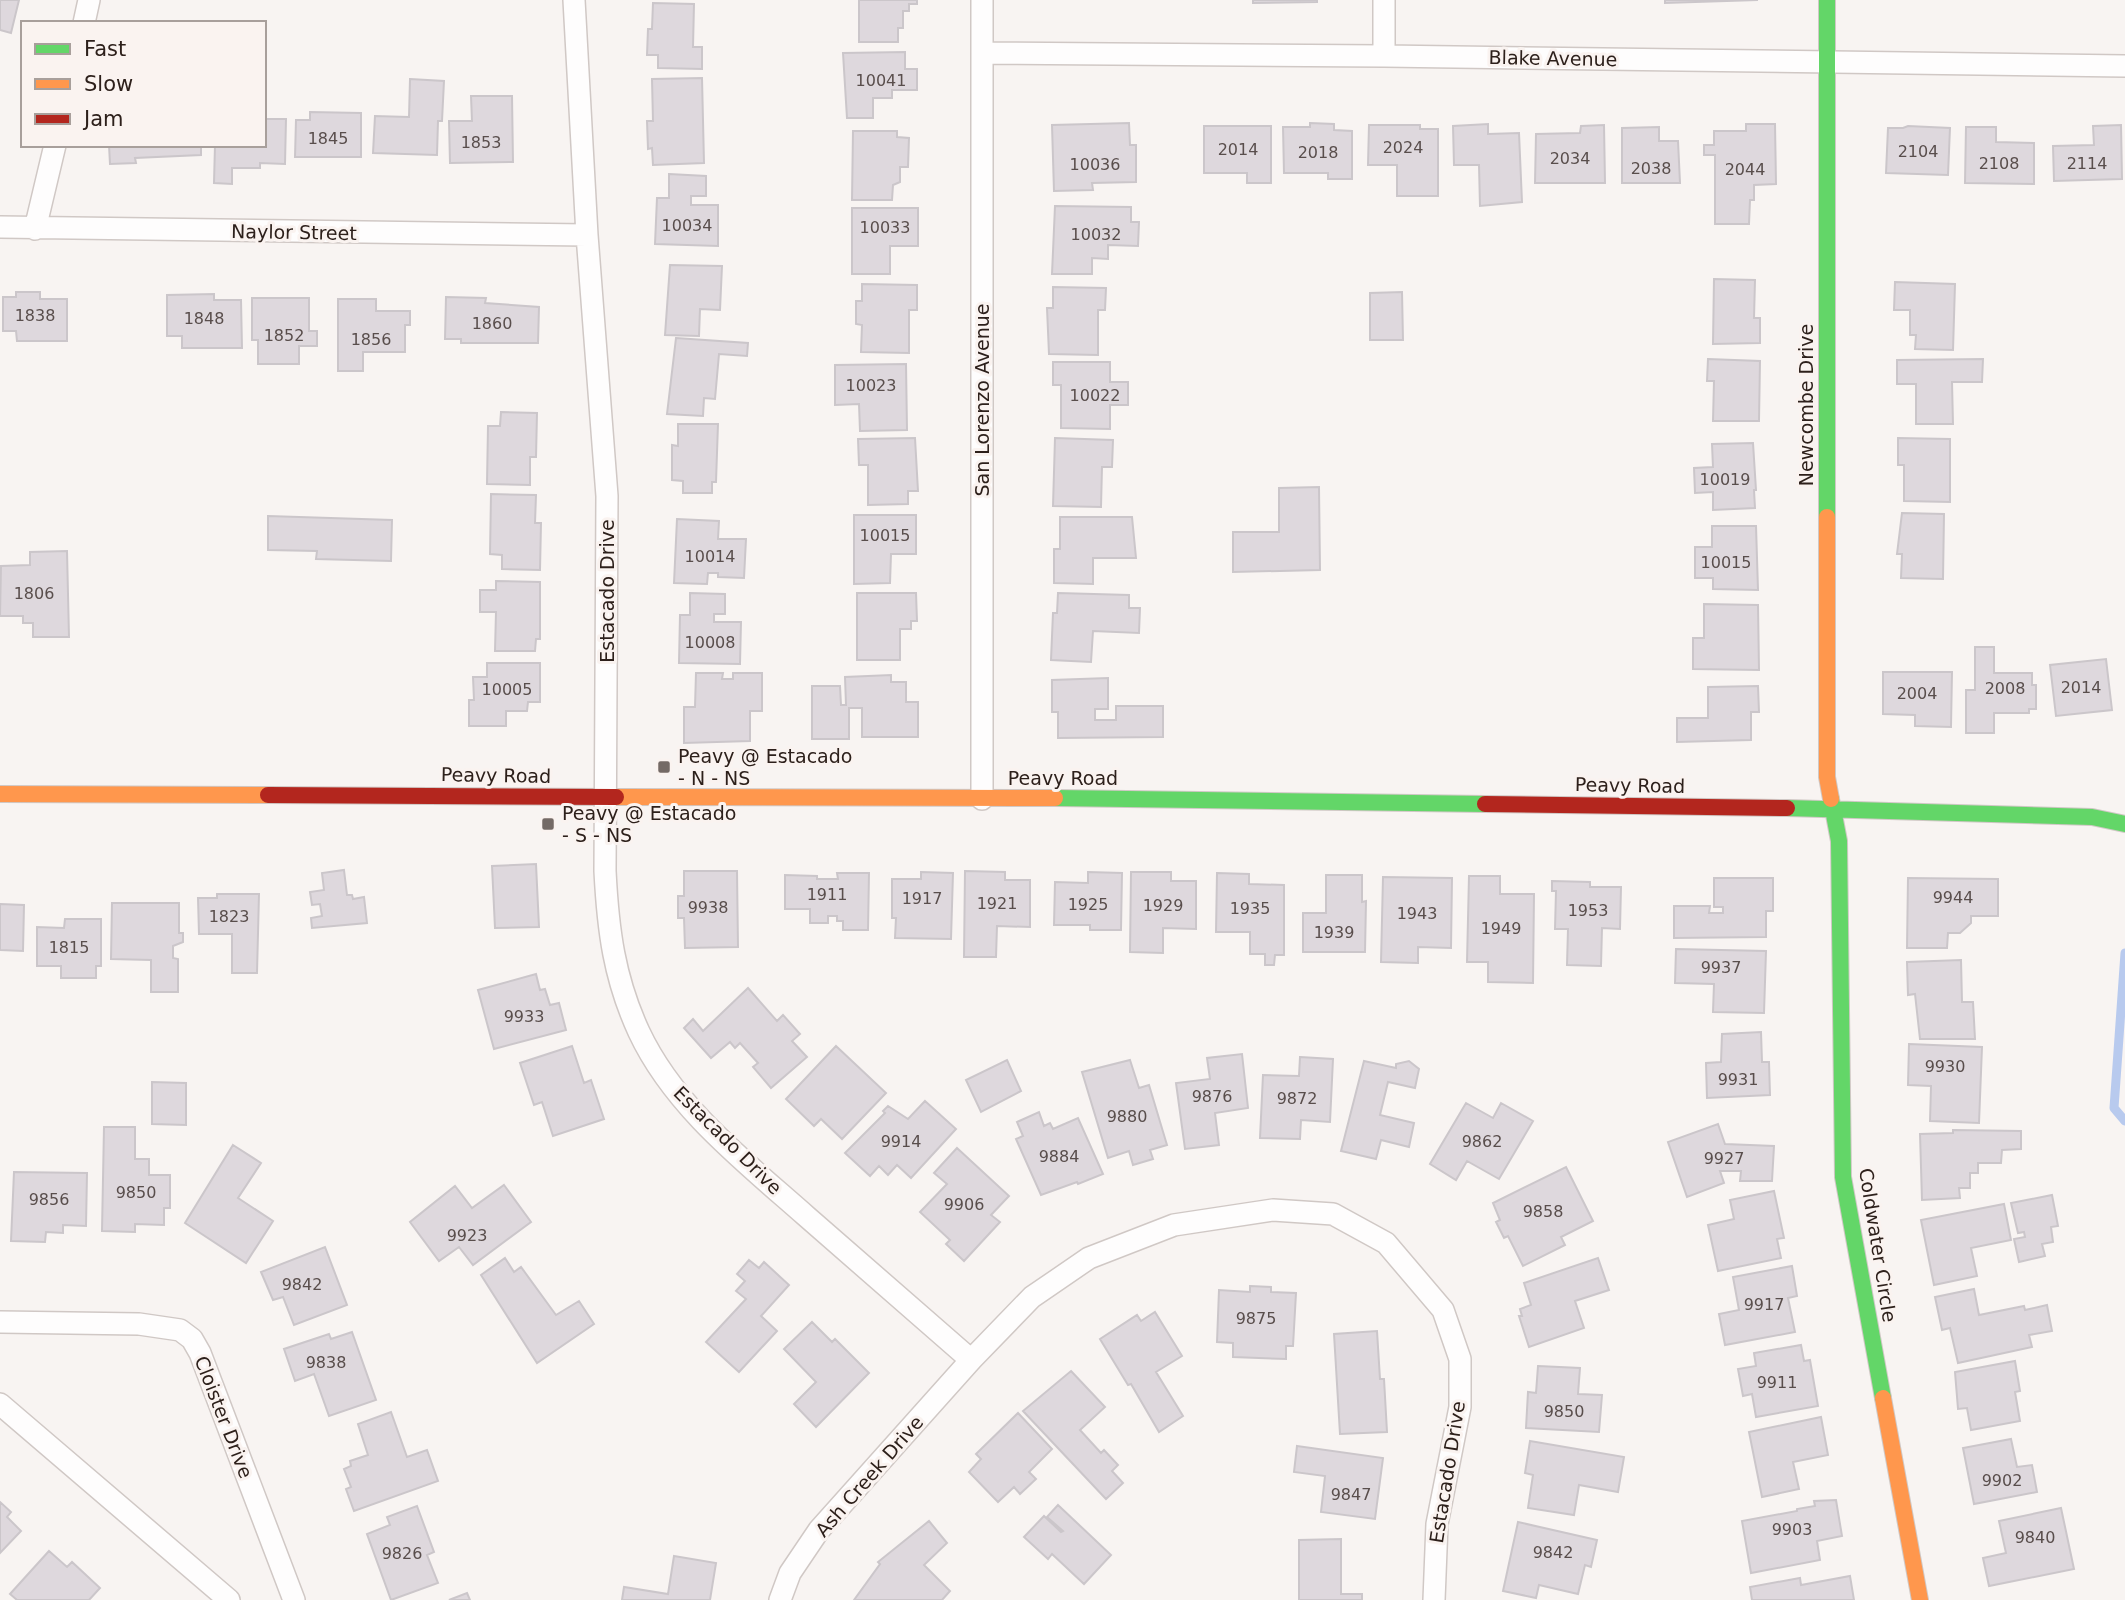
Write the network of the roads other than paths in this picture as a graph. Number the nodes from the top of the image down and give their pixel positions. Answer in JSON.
{"nodes":[{"id":1,"x":89,"y":0,"type":"edge"},
{"id":2,"x":574,"y":0,"type":"edge"},
{"id":3,"x":982,"y":0,"type":"edge"},
{"id":4,"x":1384,"y":0,"type":"edge"},
{"id":5,"x":1827,"y":0,"type":"edge"},
{"id":6,"x":84,"y":21,"type":"edge"},
{"id":7,"x":982,"y":53,"type":"junction"},
{"id":8,"x":1384,"y":56,"type":"junction"},
{"id":9,"x":1826,"y":62,"type":"junction"},
{"id":10,"x":2125,"y":66,"type":"edge"},
{"id":11,"x":55,"y":147,"type":"edge"},
{"id":12,"x":0,"y":227,"type":"edge"},
{"id":13,"x":35,"y":229,"type":"junction"},
{"id":14,"x":587,"y":235,"type":"junction"},
{"id":15,"x":0,"y":794,"type":"edge"},
{"id":16,"x":606,"y":798,"type":"junction"},
{"id":17,"x":982,"y":799,"type":"junction"},
{"id":18,"x":1833,"y":809,"type":"junction"},
{"id":19,"x":2125,"y":824,"type":"edge"},
{"id":20,"x":0,"y":1322,"type":"edge"},
{"id":21,"x":971,"y":1360,"type":"junction"},
{"id":22,"x":0,"y":1404,"type":"edge"},
{"id":23,"x":229,"y":1600,"type":"edge"},
{"id":24,"x":294,"y":1600,"type":"edge"},
{"id":25,"x":780,"y":1600,"type":"edge"},
{"id":26,"x":1433,"y":1600,"type":"edge"},
{"id":27,"x":1920,"y":1600,"type":"edge"}],
"edges":[{"from":1,"to":6,"type":"street"},
{"from":2,"to":14,"type":"street","name":"Estacado Drive"},
{"from":3,"to":7,"type":"street","name":"San Lorenzo Avenue"},
{"from":4,"to":8,"type":"street"},
{"from":5,"to":9,"type":"street","name":"Newcombe Drive"},
{"from":7,"to":8,"type":"street","name":"Blake Avenue"},
{"from":7,"to":17,"type":"street","name":"San Lorenzo Avenue"},
{"from":8,"to":9,"type":"street","name":"Blake Avenue"},
{"from":9,"to":10,"type":"street","name":"Blake Avenue"},
{"from":9,"to":18,"type":"street","name":"Newcombe Drive"},
{"from":11,"to":13,"type":"street"},
{"from":12,"to":13,"type":"street","name":"Naylor Street"},
{"from":13,"to":14,"type":"street","name":"Naylor Street"},
{"from":14,"to":16,"type":"street","name":"Estacado Drive"},
{"from":15,"to":16,"type":"street","name":"Peavy Road"},
{"from":16,"to":17,"type":"street","name":"Peavy Road"},
{"from":16,"to":21,"type":"street","name":"Estacado Drive"},
{"from":17,"to":18,"type":"street","name":"Peavy Road"},
{"from":18,"to":19,"type":"street","name":"Peavy Road"},
{"from":18,"to":27,"type":"street","name":"Coldwater Circle"},
{"from":20,"to":24,"type":"street","name":"Cloister Drive"},
{"from":21,"to":25,"type":"street","name":"Ash Creek Drive"},
{"from":21,"to":26,"type":"street","name":"Estacado Drive"},
{"from":22,"to":23,"type":"street"}]}
